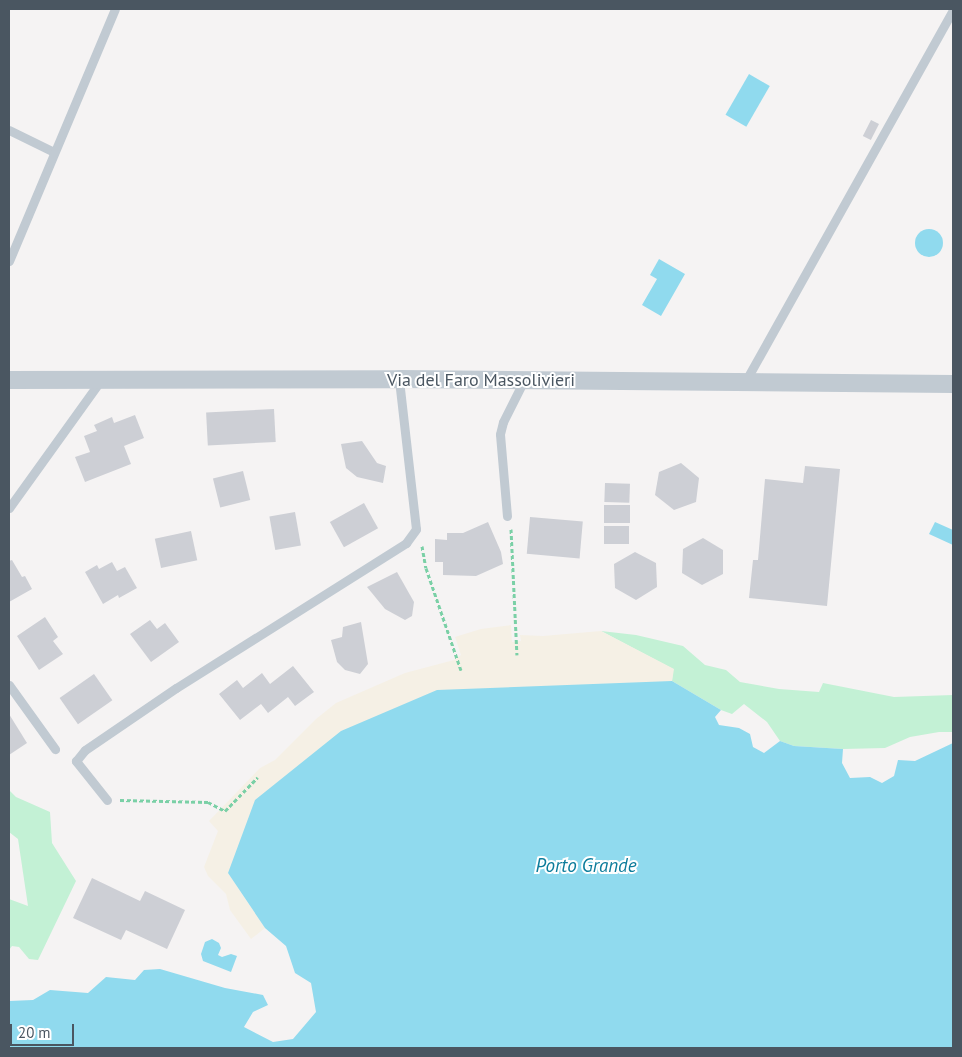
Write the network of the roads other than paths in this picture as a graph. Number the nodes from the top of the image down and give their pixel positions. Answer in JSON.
{"nodes":[{"id":1,"x":114,"y":9,"type":"edge"},
{"id":2,"x":953,"y":10,"type":"edge"},
{"id":3,"x":9,"y":130,"type":"edge"},
{"id":4,"x":54,"y":152,"type":"junction"},
{"id":5,"x":9,"y":261,"type":"edge"},
{"id":6,"x":399,"y":379,"type":"junction"},
{"id":7,"x":9,"y":380,"type":"edge"},
{"id":8,"x":100,"y":380,"type":"junction"},
{"id":9,"x":524,"y":380,"type":"junction"},
{"id":10,"x":745,"y":382,"type":"junction"},
{"id":11,"x":953,"y":384,"type":"edge"},
{"id":12,"x":9,"y":508,"type":"edge"},
{"id":13,"x":507,"y":516,"type":"road end"},
{"id":14,"x":9,"y":685,"type":"edge"},
{"id":15,"x":55,"y":749,"type":"dead end"},
{"id":16,"x":107,"y":800,"type":"road end"}],
"edges":[{"from":1,"to":4,"type":"lane"},
{"from":2,"to":10,"type":"lane"},
{"from":3,"to":4,"type":"lane"},
{"from":4,"to":5,"type":"lane"},
{"from":6,"to":8,"type":"street","name":"Via del Faro Massolivieri"},
{"from":6,"to":9,"type":"street","name":"Via del Faro Massolivieri"},
{"from":6,"to":16,"type":"lane"},
{"from":7,"to":8,"type":"street","name":"Via del Faro Massolivieri"},
{"from":8,"to":12,"type":"lane"},
{"from":9,"to":10,"type":"street","name":"Via del Faro Massolivieri"},
{"from":9,"to":13,"type":"lane"},
{"from":10,"to":11,"type":"street","name":"Via del Faro Massolivieri"},
{"from":14,"to":15,"type":"lane"}]}
